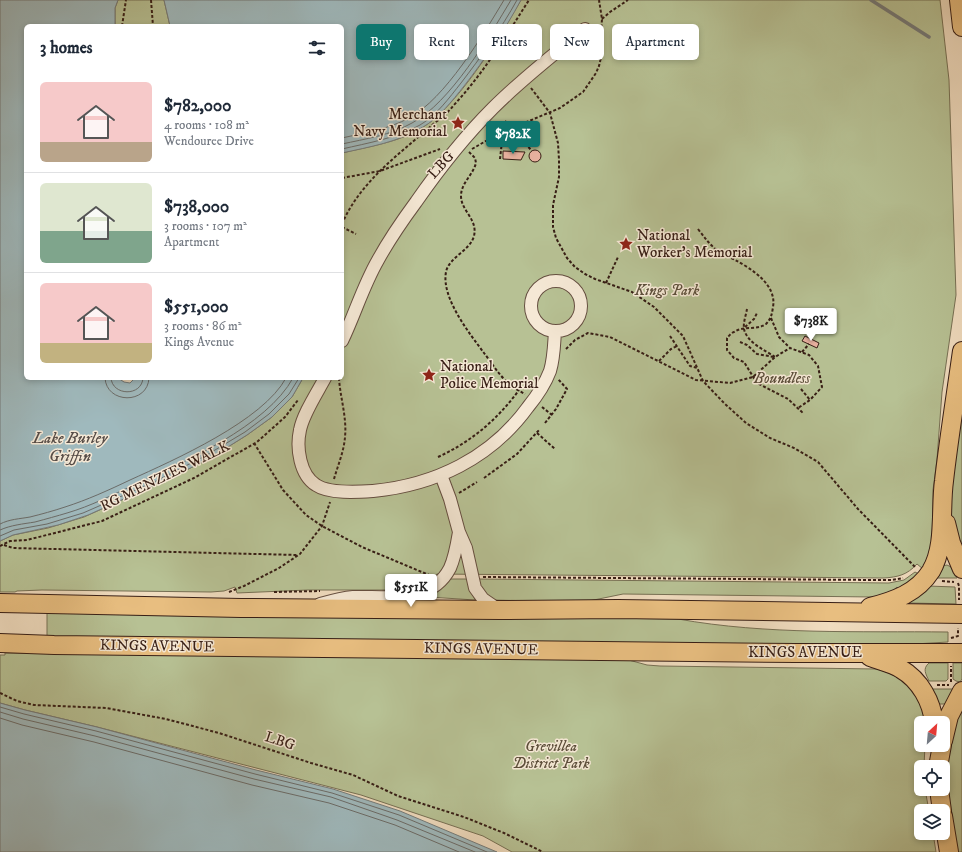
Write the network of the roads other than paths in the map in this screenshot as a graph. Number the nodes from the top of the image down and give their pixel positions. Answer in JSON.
{"nodes":[{"id":1,"x":959,"y":0,"type":"edge"},
{"id":2,"x":962,"y":27,"type":"edge"},
{"id":3,"x":550,"y":58,"type":"edge"},
{"id":4,"x":555,"y":332,"type":"junction"},
{"id":5,"x":344,"y":336,"type":"edge"},
{"id":6,"x":962,"y":351,"type":"edge"},
{"id":7,"x":323,"y":380,"type":"edge"},
{"id":8,"x":441,"y":475,"type":"junction"},
{"id":9,"x":942,"y":494,"type":"junction"},
{"id":10,"x":459,"y":532,"type":"junction"},
{"id":11,"x":961,"y":575,"type":"edge"},
{"id":12,"x":0,"y":603,"type":"edge"},
{"id":13,"x":305,"y":608,"type":"junction"},
{"id":14,"x":500,"y":610,"type":"junction"},
{"id":15,"x":852,"y":612,"type":"junction"},
{"id":16,"x":942,"y":614,"type":"junction"},
{"id":17,"x":962,"y":614,"type":"edge"},
{"id":18,"x":958,"y":642,"type":"edge"},
{"id":19,"x":0,"y":643,"type":"edge"},
{"id":20,"x":853,"y":652,"type":"junction"},
{"id":21,"x":956,"y":688,"type":"edge"},
{"id":22,"x":932,"y":716,"type":"edge"},
{"id":23,"x":949,"y":716,"type":"edge"},
{"id":24,"x":947,"y":840,"type":"edge"},
{"id":25,"x":949,"y":852,"type":"edge"}],
"edges":[{"from":1,"to":2,"type":"main road"},
{"from":3,"to":5,"type":"street"},
{"from":4,"to":4,"type":"street"},
{"from":4,"to":8,"type":"street"},
{"from":6,"to":9,"type":"main road"},
{"from":7,"to":8,"type":"street"},
{"from":8,"to":10,"type":"street"},
{"from":9,"to":11,"type":"main road"},
{"from":9,"to":15,"type":"main road"},
{"from":10,"to":13,"type":"street"},
{"from":10,"to":14,"type":"street"},
{"from":12,"to":13,"type":"main road"},
{"from":13,"to":14,"type":"main road"},
{"from":14,"to":15,"type":"main road"},
{"from":15,"to":16,"type":"main road"},
{"from":16,"to":17,"type":"main road"},
{"from":16,"to":18,"type":"main road"},
{"from":18,"to":20,"type":"main road","name":"KINGS AVENUE"},
{"from":19,"to":20,"type":"main road","name":"KINGS AVENUE"},
{"from":20,"to":22,"type":"main road"},
{"from":21,"to":23,"type":"main road"},
{"from":24,"to":25,"type":"main road"}]}
